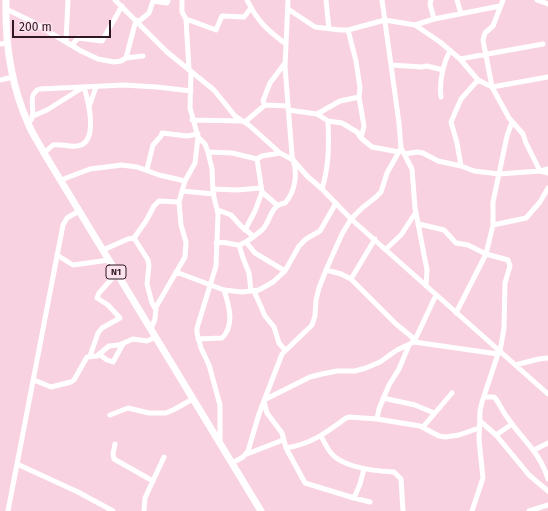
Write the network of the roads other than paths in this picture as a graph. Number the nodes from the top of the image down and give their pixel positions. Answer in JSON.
{"nodes":[{"id":1,"x":6,"y":0,"type":"edge"},
{"id":2,"x":10,"y":0,"type":"edge"},
{"id":3,"x":68,"y":0,"type":"edge"},
{"id":4,"x":115,"y":0,"type":"edge"},
{"id":5,"x":167,"y":0,"type":"edge"},
{"id":6,"x":182,"y":0,"type":"edge"},
{"id":7,"x":247,"y":0,"type":"edge"},
{"id":8,"x":288,"y":0,"type":"edge"},
{"id":9,"x":326,"y":0,"type":"edge"},
{"id":10,"x":382,"y":0,"type":"edge"},
{"id":11,"x":431,"y":0,"type":"edge"},
{"id":12,"x":457,"y":0,"type":"edge"},
{"id":13,"x":503,"y":0,"type":"edge"},
{"id":14,"x":537,"y":0,"type":"edge"},
{"id":15,"x":548,"y":4,"type":"edge"},
{"id":16,"x":122,"y":6,"type":"junction"},
{"id":17,"x":500,"y":6,"type":"junction"},
{"id":18,"x":251,"y":8,"type":"junction"},
{"id":19,"x":288,"y":9,"type":"junction"},
{"id":20,"x":8,"y":10,"type":"junction"},
{"id":21,"x":461,"y":14,"type":"junction"},
{"id":22,"x":186,"y":19,"type":"junction"},
{"id":23,"x":434,"y":19,"type":"junction"},
{"id":24,"x":6,"y":20,"type":"junction"},
{"id":25,"x":385,"y":20,"type":"junction"},
{"id":26,"x":137,"y":21,"type":"junction"},
{"id":27,"x":415,"y":24,"type":"junction"},
{"id":28,"x":329,"y":29,"type":"junction"},
{"id":29,"x":348,"y":30,"type":"junction"},
{"id":30,"x":66,"y":41,"type":"junction"},
{"id":31,"x":4,"y":43,"type":"edge"},
{"id":32,"x":286,"y":44,"type":"junction"},
{"id":33,"x":543,"y":44,"type":"dead end"},
{"id":34,"x":72,"y":45,"type":"junction"},
{"id":35,"x":450,"y":50,"type":"junction"},
{"id":36,"x":486,"y":54,"type":"junction"},
{"id":37,"x":143,"y":56,"type":"dead end"},
{"id":38,"x":126,"y":58,"type":"junction"},
{"id":39,"x":460,"y":59,"type":"junction"},
{"id":40,"x":285,"y":62,"type":"junction"},
{"id":41,"x":391,"y":65,"type":"junction"},
{"id":42,"x":443,"y":70,"type":"junction"},
{"id":43,"x":190,"y":71,"type":"junction"},
{"id":44,"x":13,"y":77,"type":"junction"},
{"id":45,"x":548,"y":77,"type":"edge"},
{"id":46,"x":0,"y":80,"type":"edge"},
{"id":47,"x":478,"y":80,"type":"junction"},
{"id":48,"x":84,"y":87,"type":"junction"},
{"id":49,"x":96,"y":87,"type":"junction"},
{"id":50,"x":492,"y":87,"type":"junction"},
{"id":51,"x":191,"y":91,"type":"junction"},
{"id":52,"x":359,"y":97,"type":"junction"},
{"id":53,"x":441,"y":97,"type":"dead end"},
{"id":54,"x":265,"y":105,"type":"junction"},
{"id":55,"x":89,"y":107,"type":"junction"},
{"id":56,"x":288,"y":108,"type":"junction"},
{"id":57,"x":317,"y":114,"type":"junction"},
{"id":58,"x":33,"y":116,"type":"junction"},
{"id":59,"x":192,"y":120,"type":"junction"},
{"id":60,"x":243,"y":121,"type":"junction"},
{"id":61,"x":328,"y":121,"type":"junction"},
{"id":62,"x":512,"y":122,"type":"junction"},
{"id":63,"x":28,"y":123,"type":"junction"},
{"id":64,"x":198,"y":136,"type":"junction"},
{"id":65,"x":361,"y":138,"type":"junction"},
{"id":66,"x":402,"y":151,"type":"junction"},
{"id":67,"x":208,"y":152,"type":"junction"},
{"id":68,"x":44,"y":153,"type":"junction"},
{"id":69,"x":280,"y":153,"type":"junction"},
{"id":70,"x":257,"y":159,"type":"junction"},
{"id":71,"x":294,"y":160,"type":"junction"},
{"id":72,"x":461,"y":166,"type":"junction"},
{"id":73,"x":147,"y":169,"type":"junction"},
{"id":74,"x":548,"y":169,"type":"edge"},
{"id":75,"x":540,"y":170,"type":"junction"},
{"id":76,"x":548,"y":173,"type":"edge"},
{"id":77,"x":499,"y":174,"type":"junction"},
{"id":78,"x":61,"y":180,"type":"junction"},
{"id":79,"x":185,"y":181,"type":"junction"},
{"id":80,"x":548,"y":188,"type":"edge"},
{"id":81,"x":322,"y":189,"type":"junction"},
{"id":82,"x":262,"y":190,"type":"junction"},
{"id":83,"x":182,"y":191,"type":"junction"},
{"id":84,"x":213,"y":192,"type":"junction"},
{"id":85,"x":179,"y":202,"type":"junction"},
{"id":86,"x":336,"y":203,"type":"junction"},
{"id":87,"x":278,"y":205,"type":"junction"},
{"id":88,"x":218,"y":210,"type":"junction"},
{"id":89,"x":79,"y":211,"type":"junction"},
{"id":90,"x":416,"y":212,"type":"junction"},
{"id":91,"x":352,"y":218,"type":"junction"},
{"id":92,"x":419,"y":224,"type":"junction"},
{"id":93,"x":493,"y":225,"type":"junction"},
{"id":94,"x":245,"y":230,"type":"junction"},
{"id":95,"x":253,"y":236,"type":"junction"},
{"id":96,"x":134,"y":238,"type":"junction"},
{"id":97,"x":375,"y":239,"type":"junction"},
{"id":98,"x":246,"y":242,"type":"junction"},
{"id":99,"x":216,"y":243,"type":"junction"},
{"id":100,"x":239,"y":245,"type":"junction"},
{"id":101,"x":386,"y":249,"type":"junction"},
{"id":102,"x":103,"y":250,"type":"junction"},
{"id":103,"x":486,"y":254,"type":"junction"},
{"id":104,"x":57,"y":255,"type":"junction"},
{"id":105,"x":110,"y":260,"type":"junction"},
{"id":106,"x":326,"y":270,"type":"junction"},
{"id":107,"x":285,"y":271,"type":"junction"},
{"id":108,"x":176,"y":272,"type":"junction"},
{"id":109,"x":117,"y":273,"type":"junction"},
{"id":110,"x":351,"y":279,"type":"junction"},
{"id":111,"x":210,"y":285,"type":"junction"},
{"id":112,"x":426,"y":286,"type":"junction"},
{"id":113,"x":224,"y":290,"type":"junction"},
{"id":114,"x":253,"y":291,"type":"junction"},
{"id":115,"x":436,"y":295,"type":"junction"},
{"id":116,"x":156,"y":310,"type":"junction"},
{"id":117,"x":456,"y":313,"type":"junction"},
{"id":118,"x":151,"y":329,"type":"junction"},
{"id":119,"x":156,"y":337,"type":"junction"},
{"id":120,"x":198,"y":339,"type":"junction"},
{"id":121,"x":412,"y":343,"type":"junction"},
{"id":122,"x":122,"y":344,"type":"junction"},
{"id":123,"x":285,"y":350,"type":"junction"},
{"id":124,"x":499,"y":352,"type":"junction"},
{"id":125,"x":99,"y":354,"type":"junction"},
{"id":126,"x":90,"y":356,"type":"junction"},
{"id":127,"x":548,"y":358,"type":"edge"},
{"id":128,"x":515,"y":365,"type":"junction"},
{"id":129,"x":34,"y":380,"type":"junction"},
{"id":130,"x":452,"y":393,"type":"dead end"},
{"id":131,"x":548,"y":394,"type":"edge"},
{"id":132,"x":484,"y":397,"type":"junction"},
{"id":133,"x":384,"y":398,"type":"junction"},
{"id":134,"x":193,"y":399,"type":"junction"},
{"id":135,"x":265,"y":400,"type":"junction"},
{"id":136,"x":260,"y":412,"type":"junction"},
{"id":137,"x":268,"y":413,"type":"junction"},
{"id":138,"x":434,"y":413,"type":"junction"},
{"id":139,"x":110,"y":415,"type":"dead end"},
{"id":140,"x":377,"y":419,"type":"junction"},
{"id":141,"x":480,"y":421,"type":"junction"},
{"id":142,"x":512,"y":424,"type":"junction"},
{"id":143,"x":423,"y":427,"type":"junction"},
{"id":144,"x":479,"y":428,"type":"junction"},
{"id":145,"x":496,"y":435,"type":"junction"},
{"id":146,"x":321,"y":436,"type":"junction"},
{"id":147,"x":283,"y":440,"type":"junction"},
{"id":148,"x":548,"y":443,"type":"edge"},
{"id":149,"x":115,"y":444,"type":"dead end"},
{"id":150,"x":220,"y":444,"type":"junction"},
{"id":151,"x":286,"y":448,"type":"junction"},
{"id":152,"x":534,"y":450,"type":"junction"},
{"id":153,"x":247,"y":454,"type":"junction"},
{"id":154,"x":164,"y":457,"type":"dead end"},
{"id":155,"x":232,"y":463,"type":"junction"},
{"id":156,"x":17,"y":464,"type":"junction"},
{"id":157,"x":364,"y":469,"type":"junction"},
{"id":158,"x":548,"y":479,"type":"edge"},
{"id":159,"x":153,"y":481,"type":"junction"},
{"id":160,"x":548,"y":491,"type":"edge"},
{"id":161,"x":354,"y":498,"type":"junction"},
{"id":162,"x":370,"y":502,"type":"dead end"},
{"id":163,"x":548,"y":505,"type":"edge"},
{"id":164,"x":8,"y":511,"type":"edge"},
{"id":165,"x":113,"y":511,"type":"edge"},
{"id":166,"x":144,"y":511,"type":"edge"},
{"id":167,"x":261,"y":511,"type":"edge"},
{"id":168,"x":403,"y":511,"type":"edge"},
{"id":169,"x":472,"y":511,"type":"edge"},
{"id":170,"x":529,"y":511,"type":"edge"}],
"edges":[{"from":1,"to":24,"type":"highway","number":"N1"},
{"from":2,"to":20,"type":"street"},
{"from":3,"to":30,"type":"street"},
{"from":4,"to":16,"type":"street"},
{"from":5,"to":26,"type":"street"},
{"from":6,"to":22,"type":"street"},
{"from":7,"to":18,"type":"street"},
{"from":8,"to":19,"type":"street"},
{"from":9,"to":28,"type":"street"},
{"from":10,"to":25,"type":"street"},
{"from":11,"to":23,"type":"street"},
{"from":12,"to":21,"type":"street"},
{"from":13,"to":17,"type":"street"},
{"from":14,"to":15,"type":"street"},
{"from":16,"to":26,"type":"street"},
{"from":16,"to":34,"type":"street"},
{"from":17,"to":21,"type":"street"},
{"from":17,"to":36,"type":"street"},
{"from":18,"to":22,"type":"street"},
{"from":18,"to":32,"type":"street"},
{"from":19,"to":28,"type":"street"},
{"from":19,"to":32,"type":"street"},
{"from":20,"to":24,"type":"street"},
{"from":20,"to":30,"type":"street"},
{"from":21,"to":23,"type":"street"},
{"from":22,"to":43,"type":"street"},
{"from":23,"to":27,"type":"street"},
{"from":24,"to":31,"type":"highway","number":"N1"},
{"from":25,"to":27,"type":"street"},
{"from":25,"to":29,"type":"street"},
{"from":25,"to":41,"type":"street"},
{"from":26,"to":38,"type":"street"},
{"from":26,"to":43,"type":"street"},
{"from":27,"to":35,"type":"street"},
{"from":28,"to":29,"type":"street"},
{"from":29,"to":52,"type":"street"},
{"from":30,"to":34,"type":"street"},
{"from":31,"to":44,"type":"highway","number":"N1"},
{"from":32,"to":40,"type":"street"},
{"from":33,"to":36,"type":"street"},
{"from":34,"to":38,"type":"street"},
{"from":35,"to":39,"type":"street"},
{"from":35,"to":42,"type":"street"},
{"from":36,"to":39,"type":"street"},
{"from":36,"to":50,"type":"street"},
{"from":37,"to":38,"type":"street"},
{"from":39,"to":47,"type":"street"},
{"from":40,"to":54,"type":"street"},
{"from":40,"to":56,"type":"street"},
{"from":41,"to":42,"type":"street"},
{"from":41,"to":66,"type":"street"},
{"from":42,"to":53,"type":"street"},
{"from":43,"to":51,"type":"street"},
{"from":43,"to":60,"type":"street"},
{"from":44,"to":46,"type":"street"},
{"from":44,"to":63,"type":"highway","number":"N1"},
{"from":45,"to":50,"type":"street"},
{"from":47,"to":50,"type":"street"},
{"from":47,"to":72,"type":"street"},
{"from":48,"to":49,"type":"street"},
{"from":48,"to":55,"type":"street"},
{"from":48,"to":58,"type":"street"},
{"from":48,"to":58,"type":"street"},
{"from":49,"to":51,"type":"street"},
{"from":49,"to":55,"type":"street"},
{"from":50,"to":62,"type":"street"},
{"from":51,"to":59,"type":"street"},
{"from":52,"to":57,"type":"street"},
{"from":52,"to":65,"type":"street"},
{"from":54,"to":56,"type":"street"},
{"from":54,"to":60,"type":"street"},
{"from":55,"to":68,"type":"street"},
{"from":56,"to":57,"type":"street"},
{"from":56,"to":71,"type":"street"},
{"from":57,"to":61,"type":"street"},
{"from":58,"to":63,"type":"street"},
{"from":59,"to":60,"type":"street"},
{"from":59,"to":64,"type":"street"},
{"from":60,"to":69,"type":"street"},
{"from":61,"to":65,"type":"street"},
{"from":61,"to":81,"type":"street"},
{"from":62,"to":75,"type":"street"},
{"from":62,"to":77,"type":"street"},
{"from":63,"to":68,"type":"highway","number":"N1"},
{"from":64,"to":67,"type":"street"},
{"from":64,"to":73,"type":"street"},
{"from":64,"to":79,"type":"street"},
{"from":65,"to":66,"type":"street"},
{"from":66,"to":72,"type":"street"},
{"from":66,"to":90,"type":"street"},
{"from":66,"to":91,"type":"street"},
{"from":67,"to":70,"type":"street"},
{"from":67,"to":84,"type":"street"},
{"from":68,"to":78,"type":"highway","number":"N1"},
{"from":69,"to":70,"type":"street"},
{"from":69,"to":71,"type":"street"},
{"from":70,"to":82,"type":"street"},
{"from":71,"to":81,"type":"street"},
{"from":71,"to":87,"type":"street"},
{"from":72,"to":77,"type":"street"},
{"from":73,"to":78,"type":"street"},
{"from":73,"to":79,"type":"street"},
{"from":74,"to":75,"type":"street"},
{"from":75,"to":76,"type":"street"},
{"from":75,"to":77,"type":"street"},
{"from":77,"to":93,"type":"street"},
{"from":78,"to":89,"type":"highway","number":"N1"},
{"from":79,"to":83,"type":"street"},
{"from":80,"to":93,"type":"street"},
{"from":81,"to":86,"type":"street"},
{"from":82,"to":84,"type":"street"},
{"from":82,"to":87,"type":"street"},
{"from":82,"to":94,"type":"street"},
{"from":83,"to":84,"type":"street"},
{"from":83,"to":85,"type":"street"},
{"from":84,"to":88,"type":"street"},
{"from":85,"to":96,"type":"street"},
{"from":85,"to":108,"type":"street"},
{"from":86,"to":91,"type":"street"},
{"from":86,"to":107,"type":"street"},
{"from":87,"to":95,"type":"street"},
{"from":88,"to":94,"type":"street"},
{"from":88,"to":99,"type":"street"},
{"from":89,"to":102,"type":"highway","number":"N1"},
{"from":89,"to":104,"type":"street"},
{"from":90,"to":92,"type":"street"},
{"from":90,"to":101,"type":"street"},
{"from":91,"to":97,"type":"street"},
{"from":91,"to":106,"type":"street"},
{"from":92,"to":103,"type":"street"},
{"from":92,"to":112,"type":"street"},
{"from":93,"to":103,"type":"street"},
{"from":94,"to":95,"type":"street"},
{"from":95,"to":98,"type":"street"},
{"from":96,"to":102,"type":"street"},
{"from":96,"to":116,"type":"street"},
{"from":97,"to":101,"type":"street"},
{"from":97,"to":110,"type":"street"},
{"from":98,"to":100,"type":"street"},
{"from":98,"to":107,"type":"street"},
{"from":99,"to":100,"type":"street"},
{"from":99,"to":111,"type":"street"},
{"from":100,"to":114,"type":"street"},
{"from":101,"to":112,"type":"street"},
{"from":102,"to":105,"type":"highway","number":"N1"},
{"from":103,"to":117,"type":"street"},
{"from":103,"to":124,"type":"street"},
{"from":104,"to":105,"type":"street"},
{"from":104,"to":129,"type":"street"},
{"from":105,"to":109,"type":"highway","number":"N1"},
{"from":106,"to":110,"type":"street"},
{"from":106,"to":123,"type":"street"},
{"from":107,"to":114,"type":"street"},
{"from":108,"to":111,"type":"street"},
{"from":108,"to":116,"type":"street"},
{"from":109,"to":118,"type":"highway","number":"N1"},
{"from":109,"to":126,"type":"street"},
{"from":110,"to":121,"type":"street"},
{"from":111,"to":113,"type":"street"},
{"from":111,"to":120,"type":"street"},
{"from":112,"to":115,"type":"street"},
{"from":113,"to":114,"type":"street"},
{"from":113,"to":120,"type":"street"},
{"from":114,"to":123,"type":"street"},
{"from":115,"to":117,"type":"street"},
{"from":115,"to":121,"type":"street"},
{"from":116,"to":118,"type":"street"},
{"from":117,"to":124,"type":"street"},
{"from":118,"to":119,"type":"highway","number":"N1"},
{"from":119,"to":122,"type":"street"},
{"from":119,"to":134,"type":"highway","number":"N1"},
{"from":120,"to":150,"type":"street"},
{"from":121,"to":124,"type":"street"},
{"from":121,"to":133,"type":"street"},
{"from":121,"to":135,"type":"street"},
{"from":122,"to":125,"type":"street"},
{"from":122,"to":125,"type":"street"},
{"from":123,"to":135,"type":"street"},
{"from":124,"to":128,"type":"street"},
{"from":124,"to":132,"type":"street"},
{"from":125,"to":126,"type":"street"},
{"from":126,"to":129,"type":"street"},
{"from":127,"to":128,"type":"street"},
{"from":128,"to":131,"type":"street"},
{"from":129,"to":156,"type":"street"},
{"from":130,"to":138,"type":"street"},
{"from":132,"to":141,"type":"street"},
{"from":132,"to":142,"type":"street"},
{"from":133,"to":138,"type":"street"},
{"from":133,"to":140,"type":"street"},
{"from":134,"to":139,"type":"street"},
{"from":134,"to":150,"type":"highway","number":"N1"},
{"from":135,"to":136,"type":"street"},
{"from":135,"to":137,"type":"street"},
{"from":136,"to":137,"type":"street"},
{"from":136,"to":153,"type":"street"},
{"from":137,"to":147,"type":"street"},
{"from":138,"to":143,"type":"street"},
{"from":140,"to":143,"type":"street"},
{"from":140,"to":146,"type":"street"},
{"from":141,"to":144,"type":"street"},
{"from":141,"to":145,"type":"street"},
{"from":142,"to":145,"type":"street"},
{"from":142,"to":152,"type":"street"},
{"from":143,"to":144,"type":"street"},
{"from":144,"to":169,"type":"street"},
{"from":145,"to":160,"type":"street"},
{"from":146,"to":151,"type":"street"},
{"from":146,"to":157,"type":"street"},
{"from":147,"to":151,"type":"street"},
{"from":147,"to":153,"type":"street"},
{"from":148,"to":152,"type":"street"},
{"from":149,"to":159,"type":"street"},
{"from":150,"to":155,"type":"highway","number":"N1"},
{"from":151,"to":161,"type":"street"},
{"from":152,"to":158,"type":"street"},
{"from":153,"to":155,"type":"street"},
{"from":154,"to":159,"type":"street"},
{"from":155,"to":167,"type":"highway","number":"N1"},
{"from":156,"to":164,"type":"street"},
{"from":156,"to":165,"type":"street"},
{"from":157,"to":161,"type":"street"},
{"from":157,"to":168,"type":"street"},
{"from":159,"to":166,"type":"street"},
{"from":161,"to":162,"type":"street"},
{"from":163,"to":170,"type":"street"}]}
